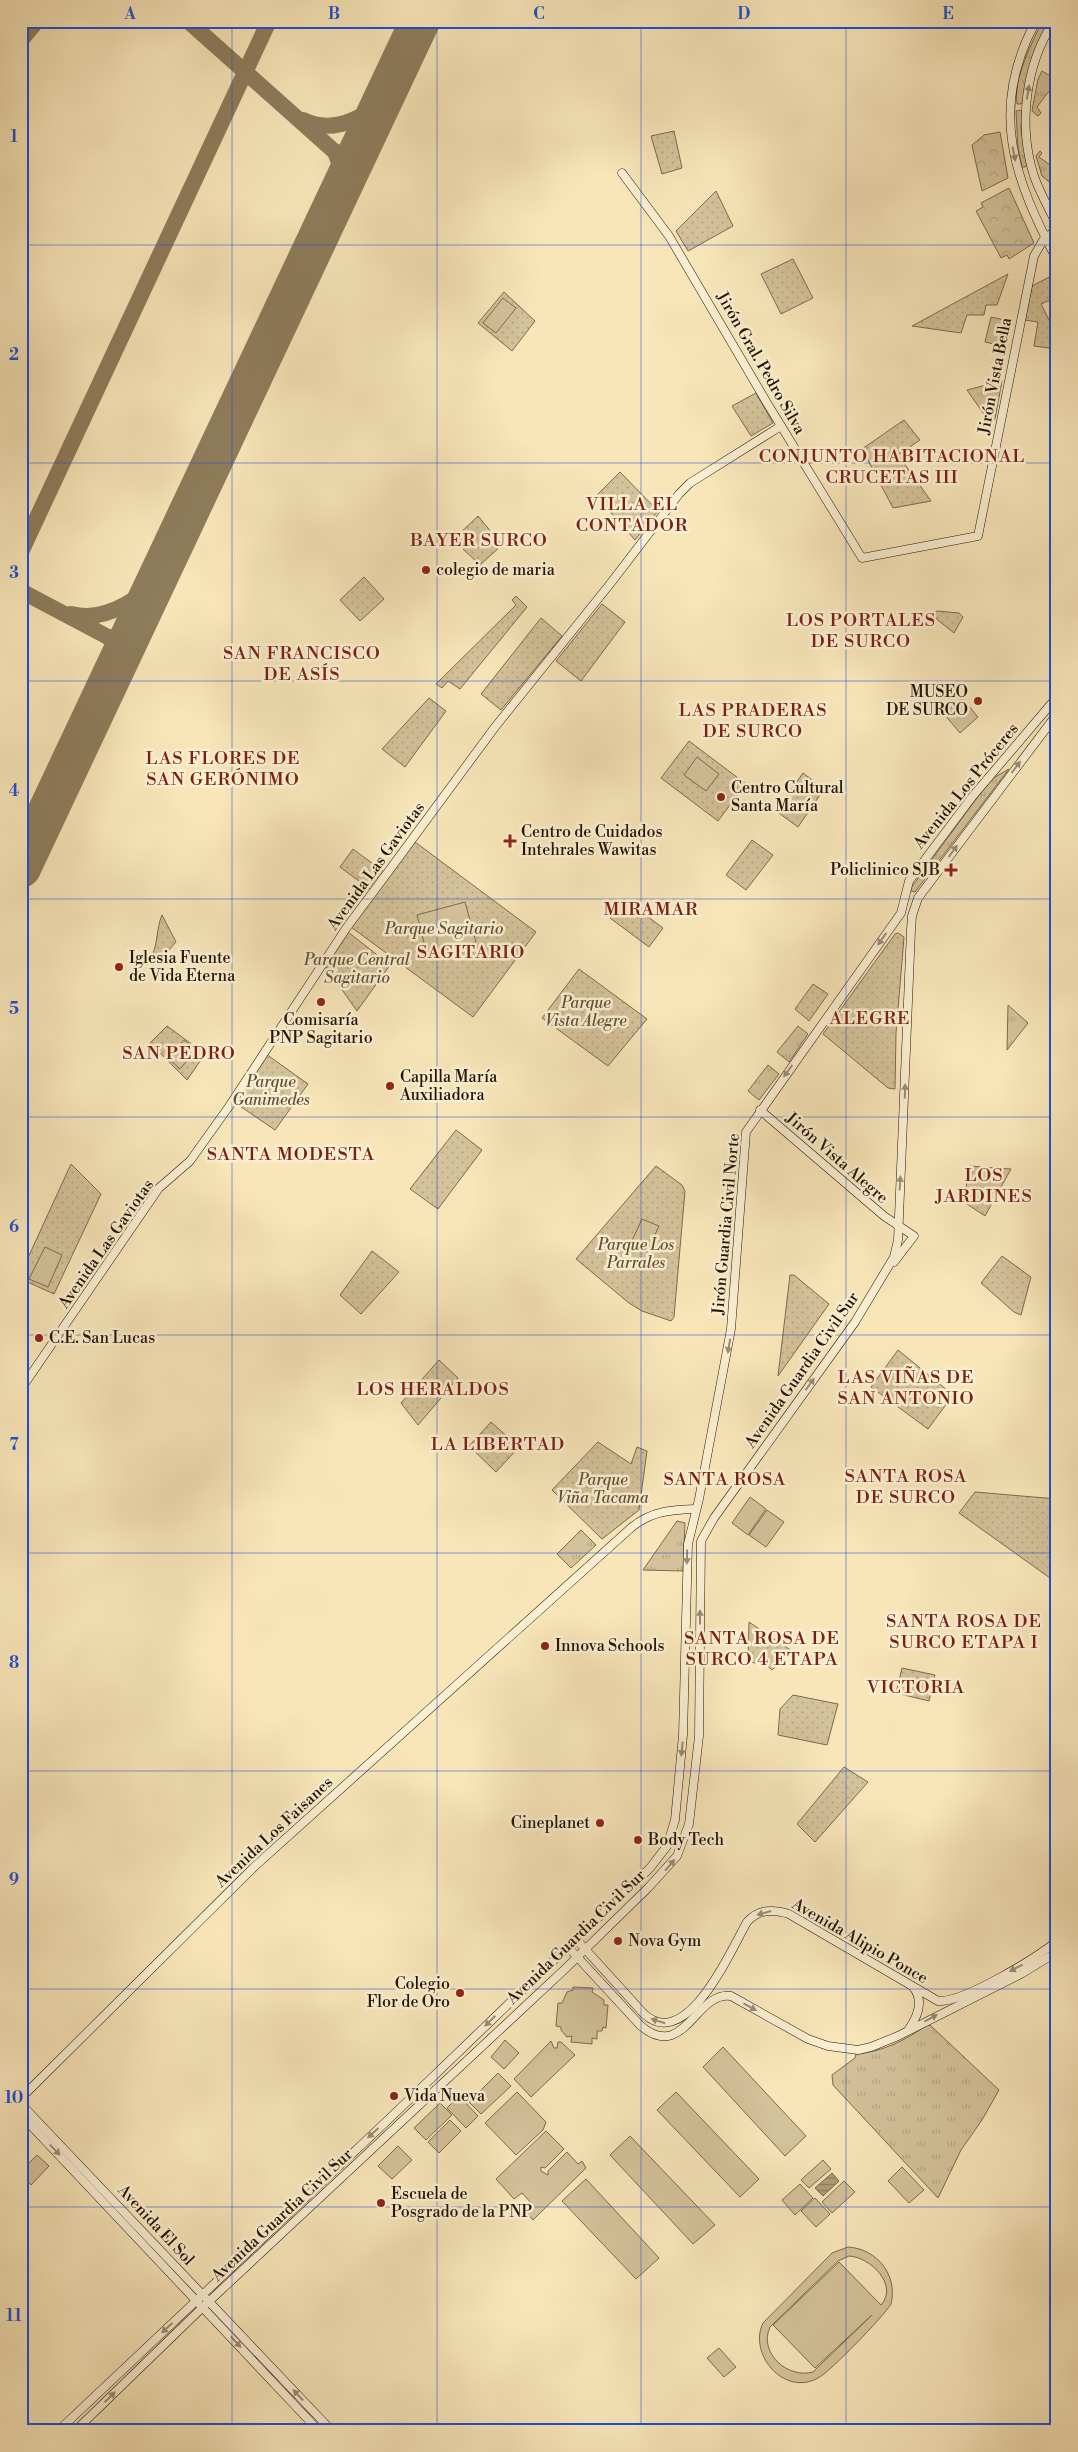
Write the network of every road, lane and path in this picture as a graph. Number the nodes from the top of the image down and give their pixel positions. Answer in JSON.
{"nodes":[{"id":1,"x":1036,"y":21,"type":"edge"},
{"id":2,"x":1054,"y":21,"type":"edge"},
{"id":3,"x":622,"y":172,"type":"dead end"},
{"id":4,"x":1057,"y":225,"type":"edge"},
{"id":5,"x":1057,"y":231,"type":"edge"},
{"id":6,"x":1045,"y":237,"type":"junction"},
{"id":7,"x":1057,"y":260,"type":"edge"},
{"id":8,"x":781,"y":426,"type":"junction"},
{"id":9,"x":862,"y":558,"type":"joint"},
{"id":10,"x":1057,"y":697,"type":"edge"},
{"id":11,"x":1057,"y":714,"type":"edge"},
{"id":12,"x":906,"y":896,"type":"joint"},
{"id":13,"x":915,"y":905,"type":"joint"},
{"id":14,"x":760,"y":1110,"type":"junction"},
{"id":15,"x":898,"y":1226,"type":"junction"},
{"id":16,"x":880,"y":1281,"type":"junction"},
{"id":17,"x":21,"y":1389,"type":"edge"},
{"id":18,"x":695,"y":1509,"type":"junction"},
{"id":19,"x":685,"y":1638,"type":"junction"},
{"id":20,"x":700,"y":1639,"type":"junction"},
{"id":21,"x":700,"y":1700,"type":"junction"},
{"id":22,"x":684,"y":1701,"type":"junction"},
{"id":23,"x":576,"y":1939,"type":"junction"},
{"id":24,"x":1057,"y":1941,"type":"edge"},
{"id":25,"x":568,"y":1947,"type":"junction"},
{"id":26,"x":585,"y":1948,"type":"junction"},
{"id":27,"x":1057,"y":1952,"type":"edge"},
{"id":28,"x":577,"y":1956,"type":"junction"},
{"id":29,"x":586,"y":1966,"type":"junction"},
{"id":30,"x":566,"y":1969,"type":"junction"},
{"id":31,"x":715,"y":1978,"type":"junction"},
{"id":32,"x":910,"y":1984,"type":"junction"},
{"id":33,"x":731,"y":1996,"type":"junction"},
{"id":34,"x":906,"y":2032,"type":"junction"},
{"id":35,"x":470,"y":2041,"type":"junction"},
{"id":36,"x":479,"y":2050,"type":"junction"},
{"id":37,"x":21,"y":2098,"type":"edge"},
{"id":38,"x":21,"y":2104,"type":"edge"},
{"id":39,"x":21,"y":2115,"type":"edge"},
{"id":40,"x":171,"y":2268,"type":"junction"},
{"id":41,"x":199,"y":2297,"type":"junction"},
{"id":42,"x":206,"y":2304,"type":"junction"},
{"id":43,"x":58,"y":2431,"type":"edge"},
{"id":44,"x":75,"y":2431,"type":"edge"},
{"id":45,"x":319,"y":2431,"type":"edge"},
{"id":46,"x":332,"y":2431,"type":"edge"}],
"edges":[{"from":1,"to":6,"type":"main road","one_way":true},
{"from":4,"to":2,"type":"main road","one_way":true},
{"from":3,"to":8,"type":"main road","name":"Jirón Gral. Pedro Silva"},
{"from":5,"to":6,"type":"main road"},
{"from":6,"to":7,"type":"main road"},
{"from":6,"to":9,"type":"main road","name":"Jirón Vista Bella"},
{"from":8,"to":9,"type":"main road","name":"Jirón Gral. Pedro Silva"},
{"from":8,"to":17,"type":"main road","name":"Avenida Las Gaviotas"},
{"from":10,"to":12,"type":"main road","name":"Avenida Los Próceres"},
{"from":13,"to":11,"type":"main road","name":"Avenida Los Próceres","one_way":true},
{"from":12,"to":14,"type":"main road","name":"Jirón Guardia Civil Norte","one_way":true},
{"from":15,"to":13,"type":"main road","name":"Avenida Guardia Civil Sur","one_way":true},
{"from":14,"to":15,"type":"main road","name":"Jirón Vista Alegre"},
{"from":14,"to":18,"type":"main road","name":"Jirón Guardia Civil Norte","one_way":true},
{"from":15,"to":16,"type":"main road","name":"Avenida Guardia Civil Sur"},
{"from":15,"to":16,"type":"main road","name":"Avenida Guardia Civil Sur"},
{"from":20,"to":16,"type":"main road","name":"Avenida Guardia Civil Sur","one_way":true},
{"from":18,"to":19,"type":"main road","name":"Jirón Guardia Civil Norte","one_way":true},
{"from":18,"to":37,"type":"main road","name":"Avenida Los Faisanes"},
{"from":19,"to":20,"type":"main road"},
{"from":19,"to":22,"type":"main road","name":"Avenida Guardia Civil Sur"},
{"from":20,"to":21,"type":"main road","name":"Avenida Guardia Civil Sur"},
{"from":21,"to":22,"type":"main road"},
{"from":26,"to":21,"type":"main road","name":"Avenida Guardia Civil Sur","one_way":true},
{"from":22,"to":23,"type":"main road","name":"Avenida Guardia Civil Sur","one_way":true},
{"from":23,"to":25,"type":"main road","name":"Avenida Guardia Civil Sur"},
{"from":23,"to":26,"type":"main road","name":"Avenida Alipio Ponce"},
{"from":24,"to":32,"type":"main road","name":"Avenida Alipio Ponce","one_way":true},
{"from":25,"to":28,"type":"main road"},
{"from":25,"to":35,"type":"main road","name":"Avenida Guardia Civil Sur","one_way":true},
{"from":26,"to":28,"type":"main road","name":"Avenida Guardia Civil Sur"},
{"from":31,"to":26,"type":"main road","name":"Avenida Alipio Ponce","one_way":true},
{"from":34,"to":27,"type":"main road","one_way":true},
{"from":28,"to":29,"type":"main road"},
{"from":28,"to":30,"type":"main road","name":"Avenida Guardia Civil Sur"},
{"from":29,"to":30,"type":"main road"},
{"from":29,"to":33,"type":"main road"},
{"from":30,"to":36,"type":"main road","name":"Avenida Guardia Civil Sur"},
{"from":32,"to":31,"type":"main road","name":"Avenida Alipio Ponce","one_way":true},
{"from":31,"to":33,"type":"main road"},
{"from":32,"to":34,"type":"main road"},
{"from":33,"to":34,"type":"main road","one_way":true},
{"from":35,"to":36,"type":"main road"},
{"from":35,"to":41,"type":"main road","name":"Avenida Guardia Civil Sur","one_way":true},
{"from":36,"to":42,"type":"main road","name":"Avenida Guardia Civil Sur"},
{"from":38,"to":40,"type":"main road","name":"Avenida El Sol"},
{"from":39,"to":40,"type":"main road","name":"Avenida El Sol","one_way":true},
{"from":40,"to":41,"type":"main road","name":"Avenida El Sol"},
{"from":41,"to":42,"type":"main road","name":"Avenida El Sol"},
{"from":41,"to":43,"type":"main road","name":"Avenida Guardia Civil Sur","one_way":true},
{"from":44,"to":42,"type":"main road","name":"Avenida Guardia Civil Sur","one_way":true},
{"from":42,"to":45,"type":"main road","name":"Avenida El Sol","one_way":true},
{"from":46,"to":42,"type":"main road","name":"Avenida El Sol","one_way":true}]}
